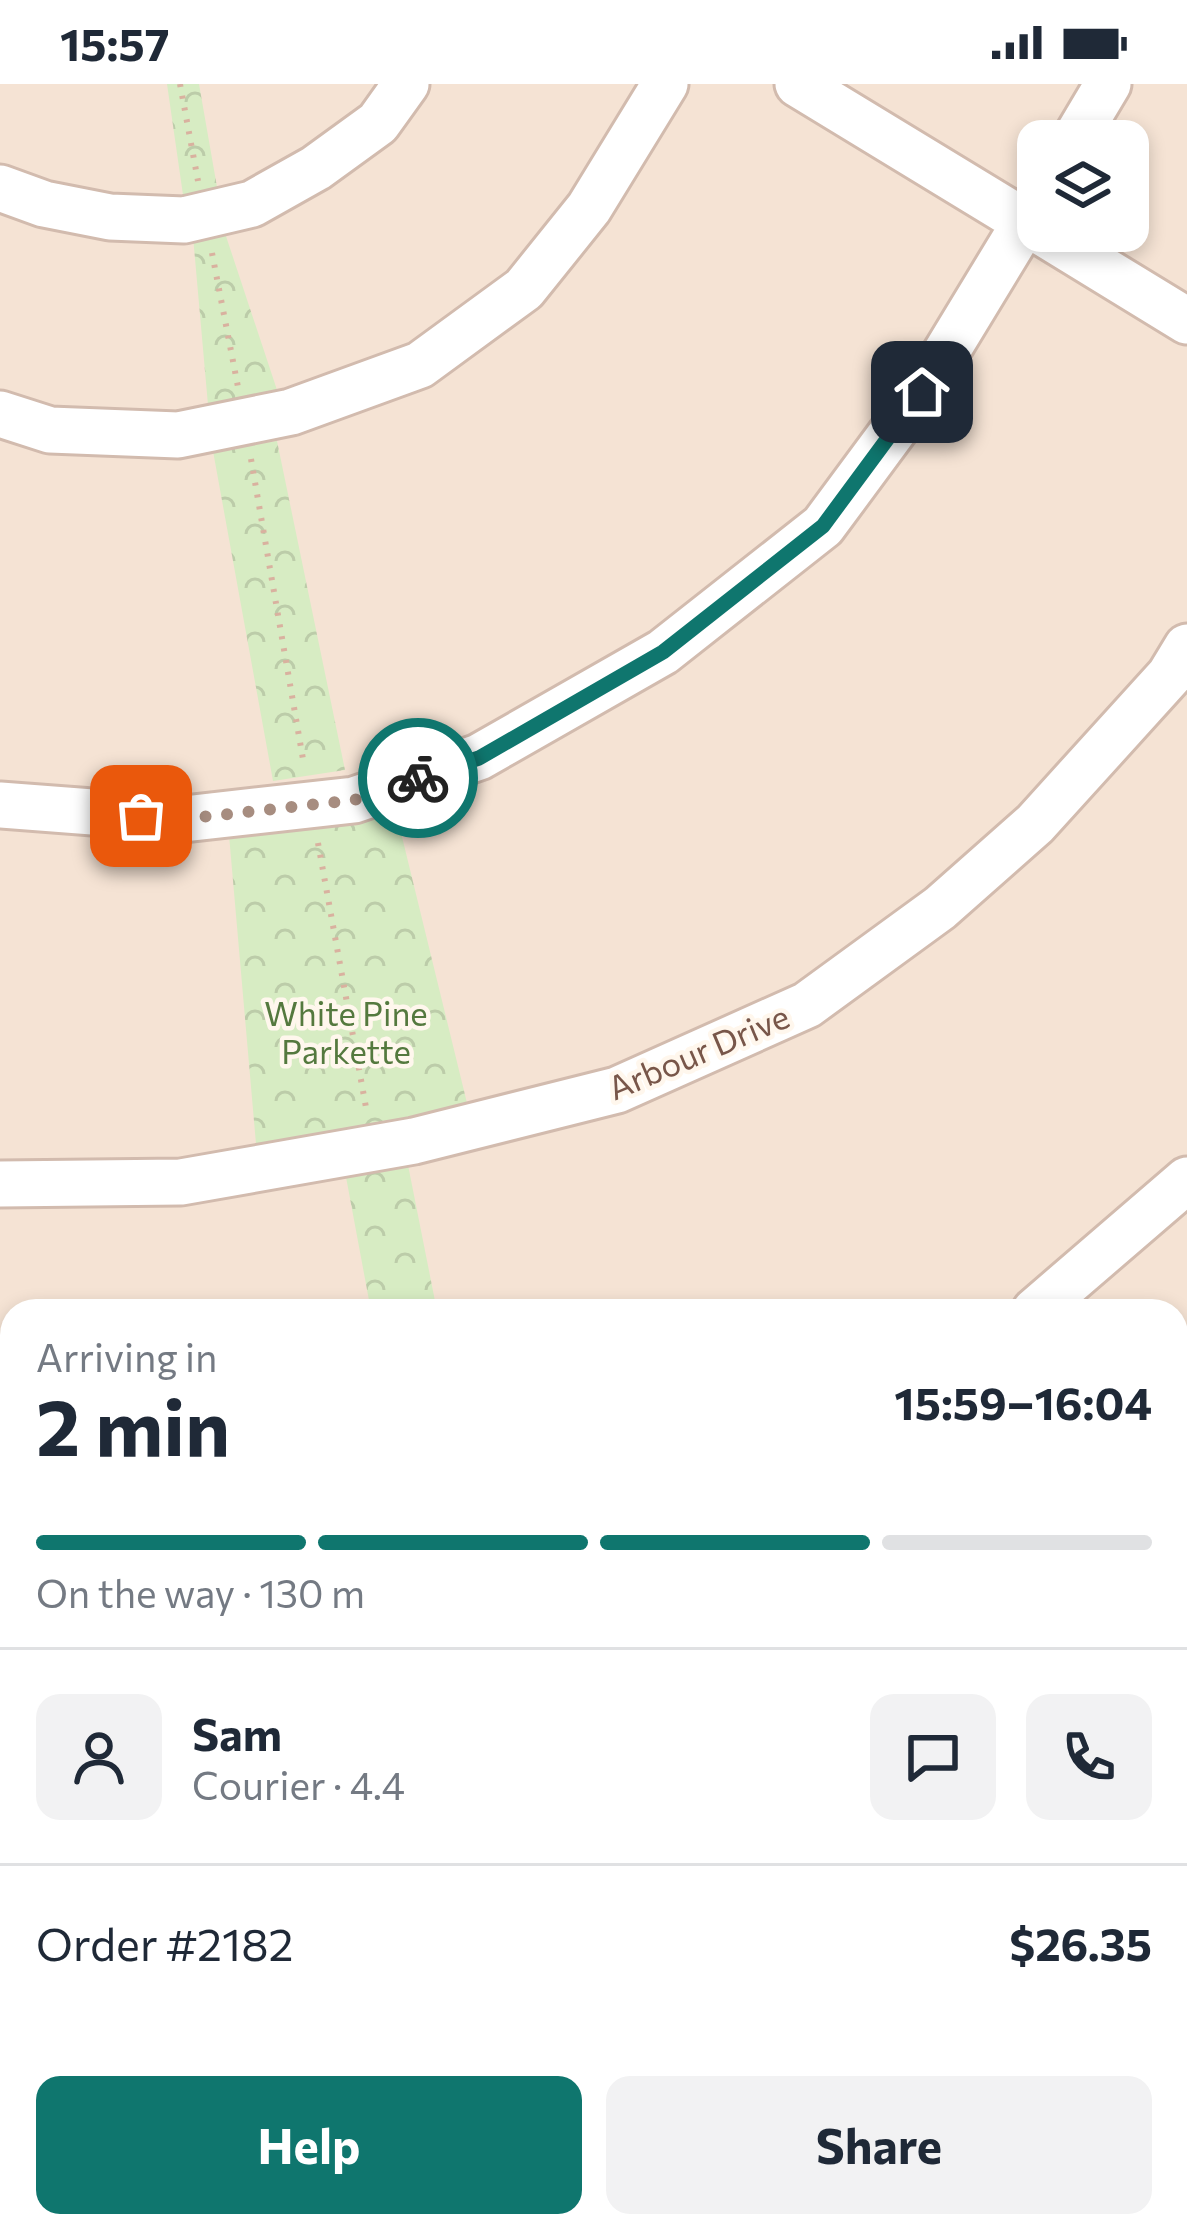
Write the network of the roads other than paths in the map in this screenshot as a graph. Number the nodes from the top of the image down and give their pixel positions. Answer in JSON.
{"nodes":[{"id":1,"x":406,"y":84,"type":"edge"},
{"id":2,"x":665,"y":84,"type":"edge"},
{"id":3,"x":799,"y":84,"type":"edge"},
{"id":4,"x":1108,"y":84,"type":"edge"},
{"id":5,"x":1087,"y":120,"type":"edge"},
{"id":6,"x":0,"y":188,"type":"edge"},
{"id":7,"x":1017,"y":211,"type":"edge"},
{"id":8,"x":1017,"y":248,"type":"edge"},
{"id":9,"x":1082,"y":252,"type":"edge"},
{"id":10,"x":1187,"y":321,"type":"edge"},
{"id":11,"x":0,"y":414,"type":"edge"},
{"id":12,"x":1187,"y":647,"type":"edge"},
{"id":13,"x":0,"y":805,"type":"edge"},
{"id":14,"x":1187,"y":1180,"type":"edge"},
{"id":15,"x":0,"y":1184,"type":"edge"},
{"id":16,"x":1050,"y":1299,"type":"edge"}],
"edges":[{"from":1,"to":6,"type":"street"},
{"from":2,"to":11,"type":"street"},
{"from":3,"to":7,"type":"street"},
{"from":4,"to":5,"type":"street"},
{"from":8,"to":13,"type":"street"},
{"from":9,"to":10,"type":"street"},
{"from":12,"to":15,"type":"street","name":"Arbour Drive"},
{"from":14,"to":16,"type":"street"}]}
